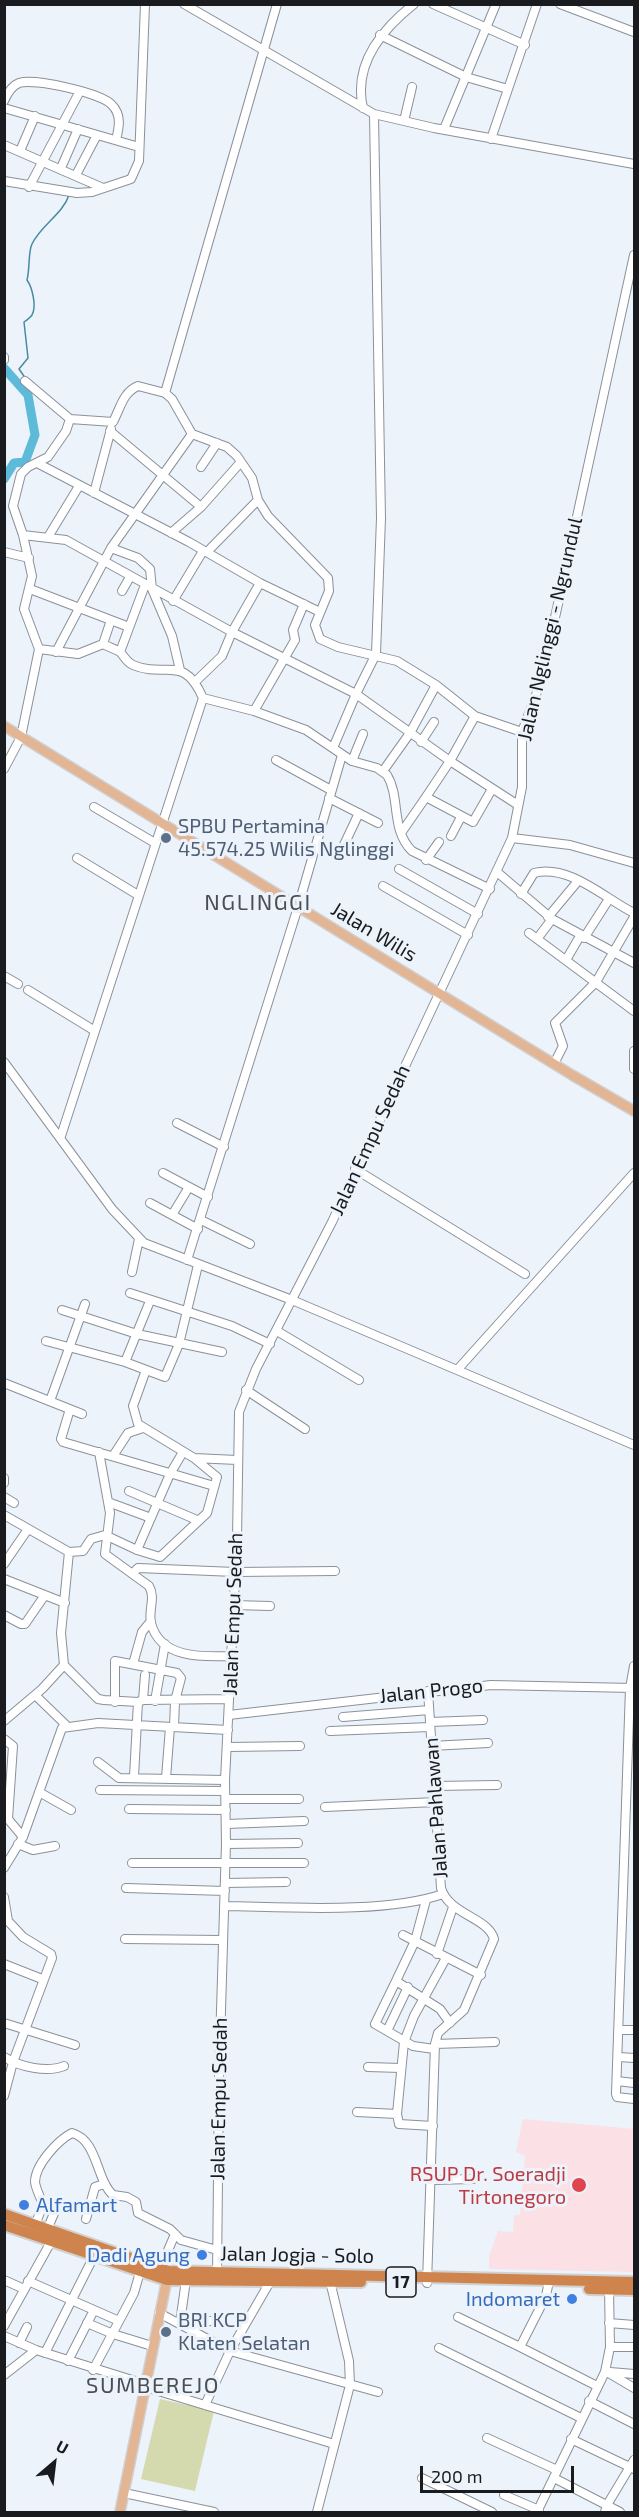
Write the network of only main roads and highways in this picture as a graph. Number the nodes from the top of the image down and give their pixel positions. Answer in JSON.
{"nodes":[{"id":1,"x":4,"y":726,"type":"edge"},
{"id":2,"x":634,"y":1111,"type":"edge"},
{"id":3,"x":4,"y":2214,"type":"edge"},
{"id":4,"x":4,"y":2225,"type":"edge"},
{"id":5,"x":165,"y":2273,"type":"junction"},
{"id":6,"x":217,"y":2276,"type":"junction"},
{"id":7,"x":428,"y":2279,"type":"junction"},
{"id":8,"x":634,"y":2282,"type":"edge"},
{"id":9,"x":550,"y":2284,"type":"junction"},
{"id":10,"x":634,"y":2290,"type":"edge"},
{"id":11,"x":120,"y":2512,"type":"edge"}],
"edges":[{"from":1,"to":2,"type":"main road","name":"Jalan Wilis"},
{"from":3,"to":5,"type":"highway","name":"Jalan Jogja - Solo","number":"17"},
{"from":4,"to":5,"type":"highway","name":"Jalan Jogja - Solo","number":"17"},
{"from":5,"to":6,"type":"highway","name":"Jalan Jogja - Solo","number":"17"},
{"from":5,"to":6,"type":"highway","name":"Jalan Jogja - Solo","number":"17"},
{"from":5,"to":11,"type":"main road"},
{"from":6,"to":7,"type":"highway","name":"Jalan Jogja - Solo","number":"17"},
{"from":6,"to":7,"type":"highway","name":"Jalan Jogja - Solo","number":"17"},
{"from":7,"to":9,"type":"highway","name":"Jalan Jogja - Solo","number":"17"},
{"from":8,"to":9,"type":"highway","name":"Jalan Jogja - Solo","number":"17"},
{"from":9,"to":10,"type":"highway","name":"Jalan Jogja - Solo","number":"17"}]}
